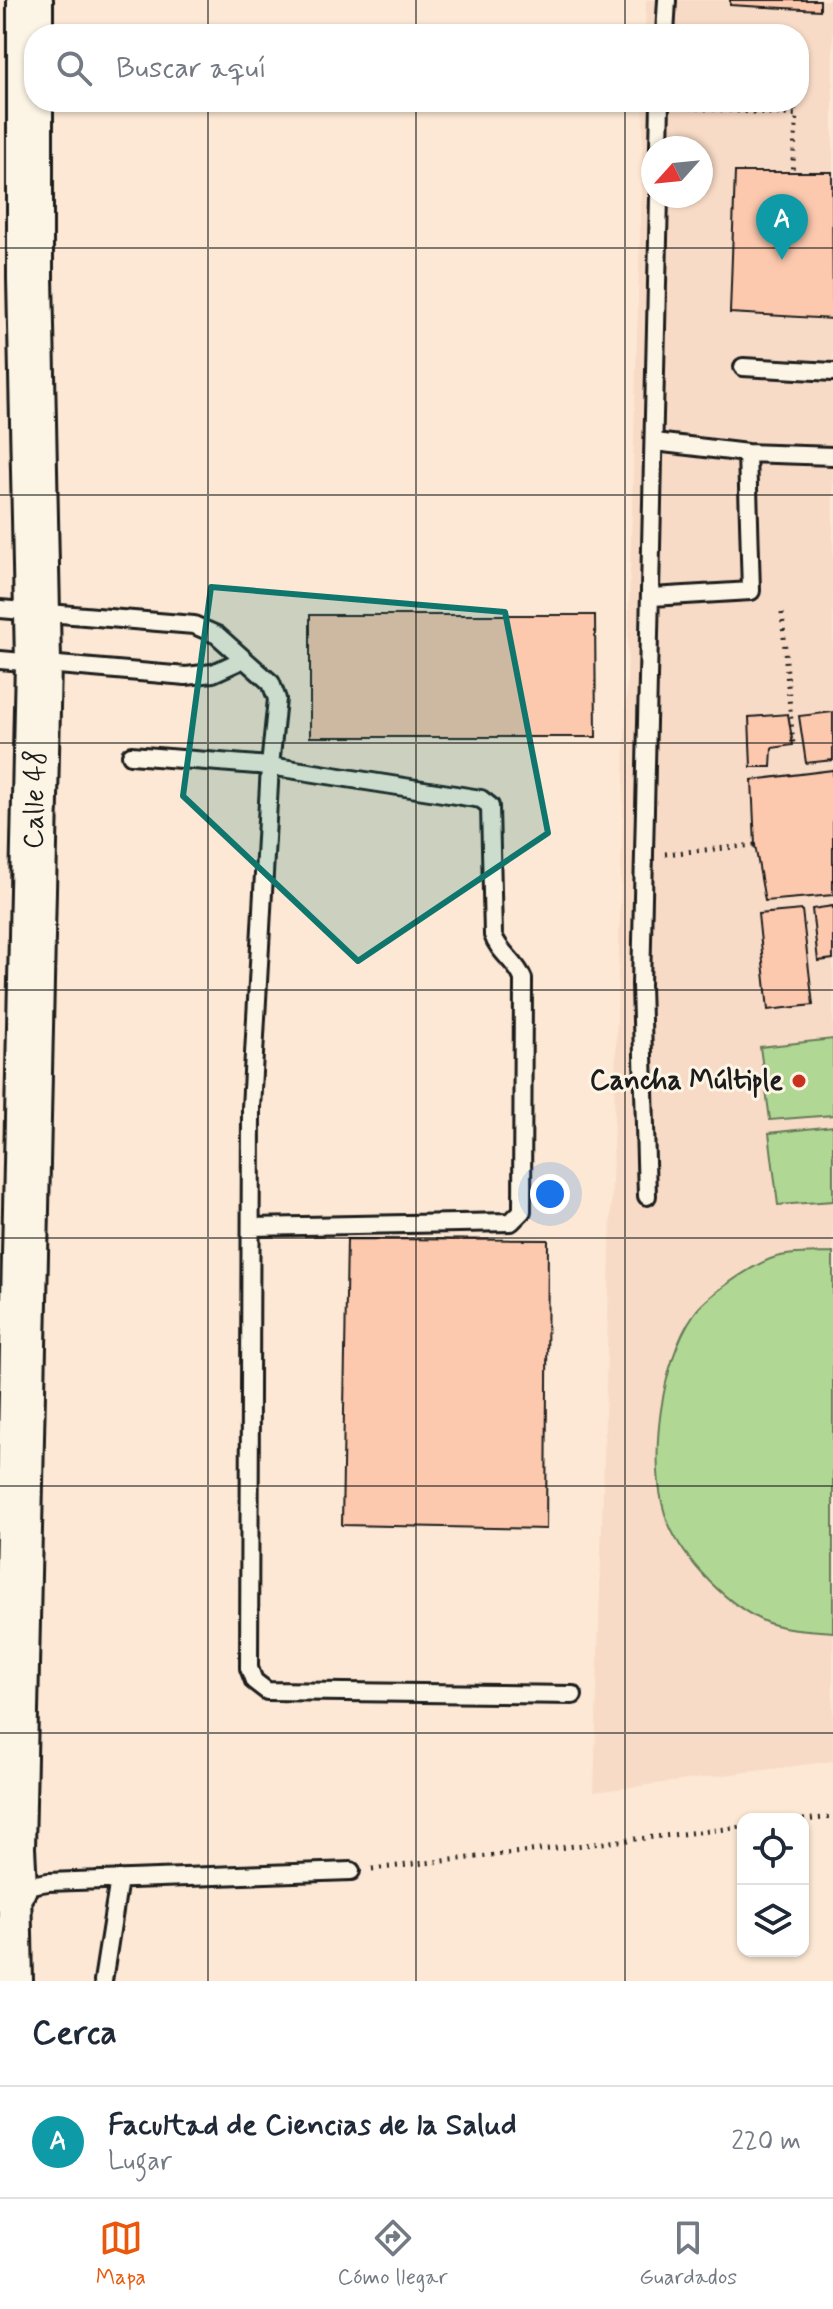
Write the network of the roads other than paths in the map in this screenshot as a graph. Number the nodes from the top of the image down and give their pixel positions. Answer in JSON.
{"nodes":[{"id":1,"x":30,"y":0,"type":"edge"},
{"id":2,"x":667,"y":0,"type":"edge"},
{"id":3,"x":30,"y":24,"type":"edge"},
{"id":4,"x":666,"y":24,"type":"edge"},
{"id":5,"x":30,"y":112,"type":"edge"},
{"id":6,"x":660,"y":112,"type":"edge"},
{"id":7,"x":659,"y":136,"type":"edge"},
{"id":8,"x":659,"y":208,"type":"edge"},
{"id":9,"x":743,"y":367,"type":"dead end"},
{"id":10,"x":833,"y":372,"type":"edge"},
{"id":11,"x":655,"y":442,"type":"junction"},
{"id":12,"x":747,"y":453,"type":"junction"},
{"id":13,"x":833,"y":456,"type":"edge"},
{"id":14,"x":652,"y":597,"type":"junction"},
{"id":15,"x":18,"y":609,"type":"edge"},
{"id":16,"x":244,"y":659,"type":"junction"},
{"id":17,"x":19,"y":661,"type":"edge"},
{"id":18,"x":131,"y":755,"type":"dead end"},
{"id":19,"x":270,"y":766,"type":"junction"},
{"id":20,"x":647,"y":1196,"type":"dead end"},
{"id":21,"x":251,"y":1227,"type":"junction"},
{"id":22,"x":573,"y":1695,"type":"dead end"},
{"id":23,"x":6,"y":1868,"type":"edge"},
{"id":24,"x":351,"y":1871,"type":"road end"},
{"id":25,"x":119,"y":1879,"type":"junction"},
{"id":26,"x":16,"y":1981,"type":"edge"},
{"id":27,"x":103,"y":1981,"type":"edge"}],
"edges":[{"from":1,"to":3,"type":"main road","name":"Calle 48"},
{"from":2,"to":4,"type":"lane"},
{"from":5,"to":15,"type":"main road","name":"Calle 48"},
{"from":6,"to":7,"type":"lane"},
{"from":8,"to":11,"type":"lane"},
{"from":9,"to":10,"type":"lane"},
{"from":11,"to":12,"type":"lane"},
{"from":11,"to":14,"type":"lane"},
{"from":12,"to":13,"type":"lane"},
{"from":12,"to":14,"type":"lane"},
{"from":14,"to":20,"type":"lane"},
{"from":15,"to":16,"type":"lane"},
{"from":15,"to":17,"type":"main road","name":"Calle 48"},
{"from":16,"to":17,"type":"lane"},
{"from":16,"to":19,"type":"lane"},
{"from":17,"to":23,"type":"main road","name":"Calle 48"},
{"from":18,"to":19,"type":"lane"},
{"from":19,"to":21,"type":"lane"},
{"from":19,"to":21,"type":"lane"},
{"from":21,"to":22,"type":"lane"},
{"from":23,"to":25,"type":"lane"},
{"from":23,"to":26,"type":"street"},
{"from":24,"to":25,"type":"lane"},
{"from":25,"to":27,"type":"lane"}]}
